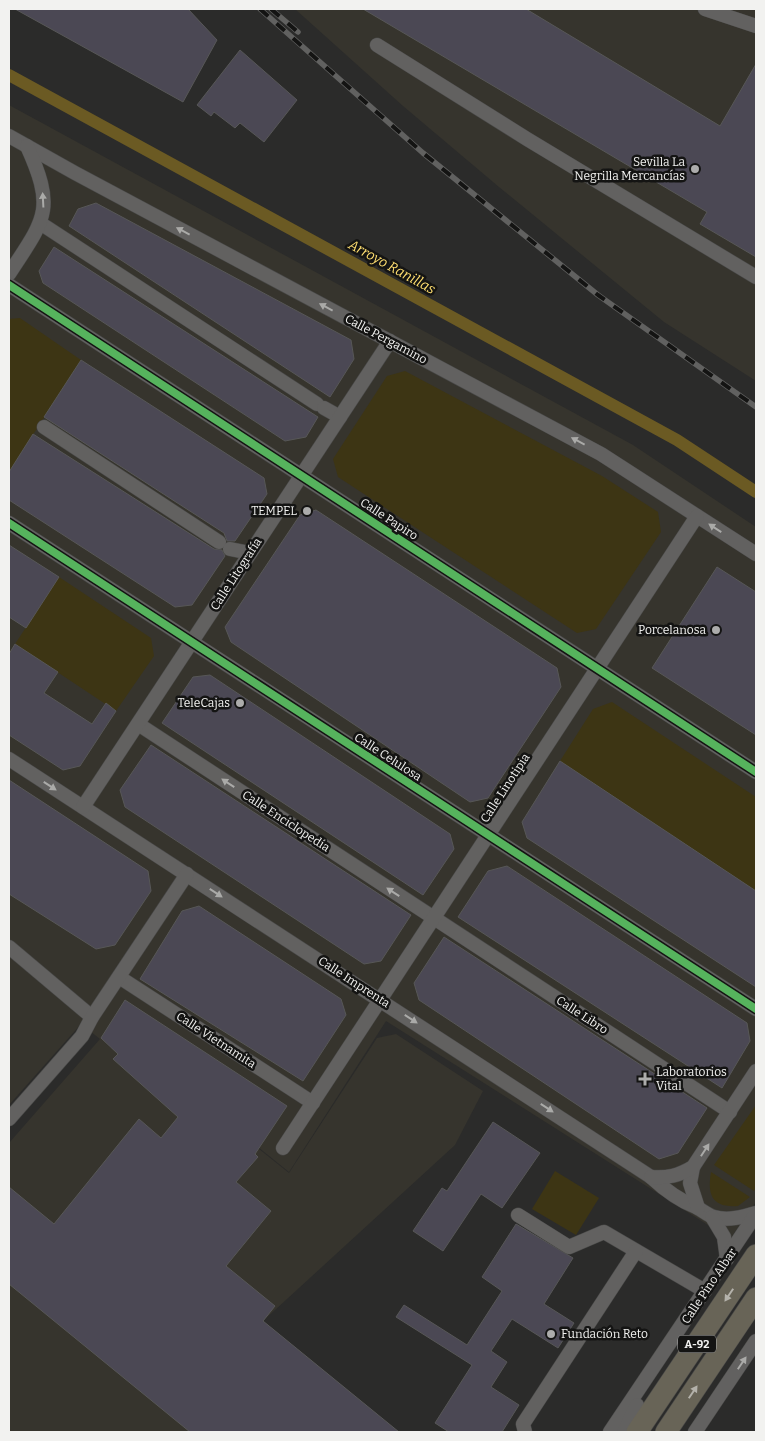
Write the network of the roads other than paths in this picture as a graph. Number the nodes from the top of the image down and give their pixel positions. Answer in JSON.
{"nodes":[{"id":1,"x":705,"y":9,"type":"edge"},
{"id":2,"x":756,"y":26,"type":"edge"},
{"id":3,"x":377,"y":45,"type":"dead end"},
{"id":4,"x":9,"y":136,"type":"edge"},
{"id":5,"x":27,"y":146,"type":"junction"},
{"id":6,"x":40,"y":223,"type":"junction"},
{"id":7,"x":9,"y":274,"type":"edge"},
{"id":8,"x":756,"y":277,"type":"edge"},
{"id":9,"x":9,"y":285,"type":"edge"},
{"id":10,"x":390,"y":341,"type":"junction"},
{"id":11,"x":340,"y":417,"type":"junction"},
{"id":12,"x":44,"y":427,"type":"dead end"},
{"id":13,"x":301,"y":476,"type":"junction"},
{"id":14,"x":697,"y":516,"type":"junction"},
{"id":15,"x":9,"y":523,"type":"edge"},
{"id":16,"x":250,"y":553,"type":"junction"},
{"id":17,"x":756,"y":554,"type":"edge"},
{"id":18,"x":192,"y":642,"type":"junction"},
{"id":19,"x":597,"y":668,"type":"junction"},
{"id":20,"x":138,"y":724,"type":"junction"},
{"id":21,"x":9,"y":759,"type":"edge"},
{"id":22,"x":756,"y":772,"type":"edge"},
{"id":23,"x":83,"y":807,"type":"junction"},
{"id":24,"x":488,"y":835,"type":"junction"},
{"id":25,"x":187,"y":874,"type":"junction"},
{"id":26,"x":434,"y":918,"type":"junction"},
{"id":27,"x":9,"y":947,"type":"edge"},
{"id":28,"x":119,"y":977,"type":"junction"},
{"id":29,"x":381,"y":999,"type":"junction"},
{"id":30,"x":756,"y":1009,"type":"edge"},
{"id":31,"x":92,"y":1017,"type":"junction"},
{"id":32,"x":756,"y":1070,"type":"edge"},
{"id":33,"x":313,"y":1103,"type":"junction"},
{"id":34,"x":730,"y":1112,"type":"junction"},
{"id":35,"x":9,"y":1119,"type":"edge"},
{"id":36,"x":283,"y":1148,"type":"dead end"},
{"id":37,"x":693,"y":1168,"type":"junction"},
{"id":38,"x":651,"y":1177,"type":"junction"},
{"id":39,"x":698,"y":1208,"type":"junction"},
{"id":40,"x":756,"y":1214,"type":"edge"},
{"id":41,"x":518,"y":1215,"type":"dead end"},
{"id":42,"x":712,"y":1217,"type":"junction"},
{"id":43,"x":636,"y":1251,"type":"junction"},
{"id":44,"x":756,"y":1255,"type":"edge"},
{"id":45,"x":727,"y":1259,"type":"junction"},
{"id":46,"x":705,"y":1291,"type":"junction"},
{"id":47,"x":756,"y":1298,"type":"edge"},
{"id":48,"x":756,"y":1341,"type":"edge"},
{"id":49,"x":659,"y":1362,"type":"junction"},
{"id":50,"x":526,"y":1432,"type":"edge"},
{"id":51,"x":610,"y":1432,"type":"edge"},
{"id":52,"x":624,"y":1432,"type":"edge"},
{"id":53,"x":637,"y":1432,"type":"edge"},
{"id":54,"x":666,"y":1432,"type":"edge"},
{"id":55,"x":695,"y":1432,"type":"edge"}],
"edges":[{"from":1,"to":2,"type":"street"},
{"from":3,"to":8,"type":"street"},
{"from":4,"to":5,"type":"street","name":"Calle Pergamino"},
{"from":6,"to":5,"type":"street","one_way":true},
{"from":10,"to":5,"type":"street","name":"Calle Pergamino","one_way":true},
{"from":6,"to":7,"type":"street"},
{"from":6,"to":11,"type":"street"},
{"from":9,"to":13,"type":"street","name":"Calle Papiro"},
{"from":10,"to":11,"type":"street","name":"Calle Litografía"},
{"from":14,"to":10,"type":"street","name":"Calle Pergamino","one_way":true},
{"from":11,"to":13,"type":"street","name":"Calle Litografía"},
{"from":12,"to":16,"type":"street"},
{"from":13,"to":16,"type":"street","name":"Calle Litografía"},
{"from":13,"to":19,"type":"street","name":"Calle Papiro"},
{"from":17,"to":14,"type":"street","name":"Calle Pergamino","one_way":true},
{"from":14,"to":19,"type":"street","name":"Calle Linotipia"},
{"from":15,"to":18,"type":"street","name":"Calle Celulosa"},
{"from":16,"to":18,"type":"street","name":"Calle Litografía"},
{"from":18,"to":20,"type":"street","name":"Calle Litografía"},
{"from":18,"to":24,"type":"street","name":"Calle Celulosa"},
{"from":19,"to":22,"type":"street","name":"Calle Papiro"},
{"from":19,"to":24,"type":"street","name":"Calle Linotipia"},
{"from":20,"to":23,"type":"street","name":"Calle Litografía"},
{"from":26,"to":20,"type":"street","name":"Calle Enciclopedia","one_way":true},
{"from":21,"to":23,"type":"street","name":"Calle Imprenta","one_way":true},
{"from":23,"to":25,"type":"street","name":"Calle Imprenta"},
{"from":24,"to":26,"type":"street","name":"Calle Linotipia"},
{"from":24,"to":30,"type":"street","name":"Calle Celulosa"},
{"from":25,"to":28,"type":"street"},
{"from":25,"to":29,"type":"street","name":"Calle Imprenta","one_way":true},
{"from":26,"to":29,"type":"street","name":"Calle Linotipia"},
{"from":26,"to":34,"type":"street","name":"Calle Libro"},
{"from":27,"to":31,"type":"street"},
{"from":28,"to":31,"type":"street"},
{"from":28,"to":33,"type":"street","name":"Calle Vietnamita"},
{"from":29,"to":33,"type":"street","name":"Calle Linotipia"},
{"from":29,"to":38,"type":"street","name":"Calle Imprenta","one_way":true},
{"from":31,"to":35,"type":"street"},
{"from":32,"to":34,"type":"street"},
{"from":33,"to":36,"type":"street","name":"Calle Linotipia"},
{"from":37,"to":34,"type":"street","one_way":true},
{"from":37,"to":38,"type":"street"},
{"from":37,"to":39,"type":"street"},
{"from":38,"to":39,"type":"street","name":"Calle Imprenta"},
{"from":39,"to":42,"type":"street","name":"Calle Imprenta"},
{"from":40,"to":42,"type":"street","name":"Calle Imprenta"},
{"from":40,"to":45,"type":"street","name":"Calle Pino Albar"},
{"from":41,"to":43,"type":"street"},
{"from":42,"to":45,"type":"street","name":"Calle Imprenta"},
{"from":43,"to":46,"type":"street"},
{"from":43,"to":50,"type":"street"},
{"from":44,"to":53,"type":"highway","number":"A-92","one_way":true},
{"from":45,"to":46,"type":"street","name":"Calle Pino Albar"},
{"from":46,"to":49,"type":"street","name":"Calle Pino Albar"},
{"from":54,"to":47,"type":"highway","number":"A-92","one_way":true},
{"from":55,"to":48,"type":"street","one_way":true},
{"from":49,"to":51,"type":"street","name":"Calle Pino Albar"},
{"from":49,"to":52,"type":"street"}]}
